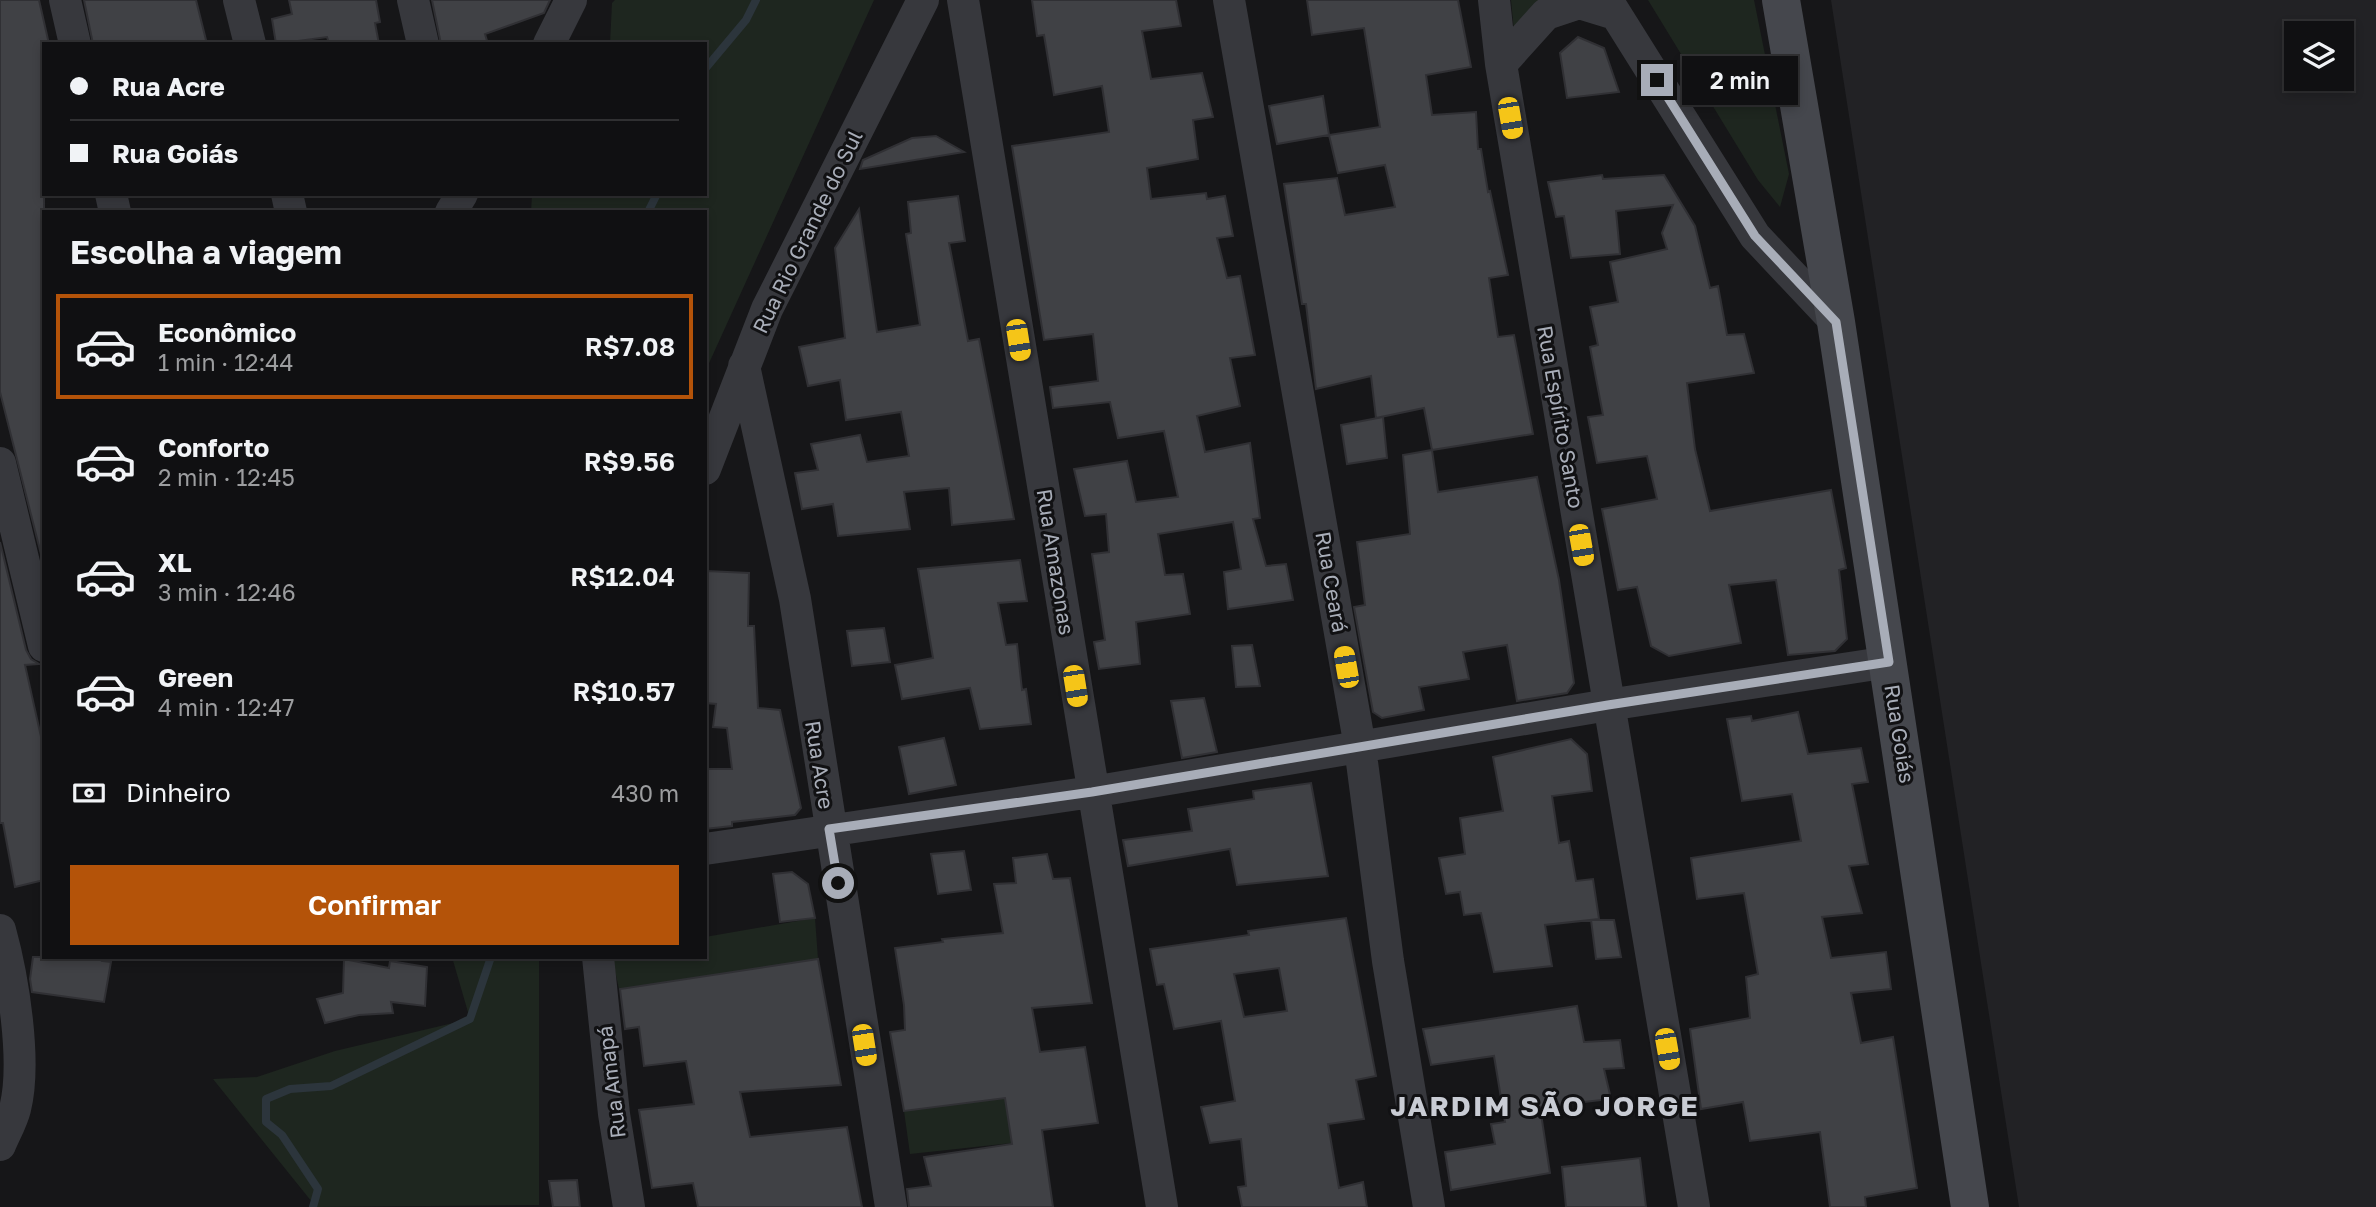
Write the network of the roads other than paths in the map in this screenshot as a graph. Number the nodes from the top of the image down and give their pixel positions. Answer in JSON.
{"nodes":[{"id":1,"x":65,"y":0,"type":"edge"},
{"id":2,"x":239,"y":0,"type":"edge"},
{"id":3,"x":413,"y":0,"type":"edge"},
{"id":4,"x":923,"y":0,"type":"edge"},
{"id":5,"x":963,"y":0,"type":"edge"},
{"id":6,"x":1229,"y":0,"type":"edge"},
{"id":7,"x":1494,"y":0,"type":"edge"},
{"id":8,"x":1781,"y":0,"type":"edge"},
{"id":9,"x":572,"y":2,"type":"edge"},
{"id":10,"x":1611,"y":7,"type":"edge"},
{"id":11,"x":75,"y":42,"type":"edge"},
{"id":12,"x":250,"y":42,"type":"edge"},
{"id":13,"x":423,"y":42,"type":"edge"},
{"id":14,"x":550,"y":42,"type":"edge"},
{"id":15,"x":1501,"y":64,"type":"junction"},
{"id":16,"x":1836,"y":322,"type":"junction"},
{"id":17,"x":744,"y":366,"type":"junction"},
{"id":18,"x":0,"y":463,"type":"edge"},
{"id":19,"x":707,"y":464,"type":"edge"},
{"id":20,"x":42,"y":638,"type":"edge"},
{"id":21,"x":1889,"y":662,"type":"junction"},
{"id":22,"x":1608,"y":705,"type":"junction"},
{"id":23,"x":1360,"y":747,"type":"junction"},
{"id":24,"x":1092,"y":792,"type":"junction"},
{"id":25,"x":829,"y":829,"type":"junction"},
{"id":26,"x":707,"y":849,"type":"edge"},
{"id":27,"x":0,"y":930,"type":"edge"},
{"id":28,"x":598,"y":959,"type":"edge"},
{"id":29,"x":6,"y":975,"type":"edge"},
{"id":30,"x":0,"y":1144,"type":"edge"},
{"id":31,"x":629,"y":1207,"type":"edge"},
{"id":32,"x":891,"y":1207,"type":"edge"},
{"id":33,"x":1162,"y":1207,"type":"edge"},
{"id":34,"x":1429,"y":1207,"type":"edge"},
{"id":35,"x":1694,"y":1207,"type":"edge"},
{"id":36,"x":1970,"y":1207,"type":"edge"}],
"edges":[{"from":1,"to":11,"type":"street"},
{"from":2,"to":12,"type":"street"},
{"from":3,"to":13,"type":"street"},
{"from":4,"to":17,"type":"street","name":"Rua Rio Grande do Sul"},
{"from":5,"to":24,"type":"street","name":"Rua Amazonas"},
{"from":6,"to":23,"type":"street","name":"Rua Ceará"},
{"from":7,"to":15,"type":"street","name":"Rua Espírito Santo"},
{"from":8,"to":16,"type":"street","name":"Rua Goiás"},
{"from":9,"to":14,"type":"street"},
{"from":10,"to":15,"type":"street"},
{"from":10,"to":16,"type":"street"},
{"from":15,"to":22,"type":"street","name":"Rua Espírito Santo"},
{"from":16,"to":21,"type":"street","name":"Rua Goiás"},
{"from":17,"to":19,"type":"street","name":"Rua Rio Grande do Sul"},
{"from":17,"to":25,"type":"street","name":"Rua Acre"},
{"from":18,"to":20,"type":"street"},
{"from":21,"to":22,"type":"street"},
{"from":21,"to":36,"type":"street","name":"Rua Goiás"},
{"from":22,"to":23,"type":"street"},
{"from":22,"to":35,"type":"street","name":"Rua Espírito Santo"},
{"from":23,"to":24,"type":"street"},
{"from":23,"to":34,"type":"street","name":"Rua Ceará"},
{"from":24,"to":25,"type":"street"},
{"from":24,"to":33,"type":"street","name":"Rua Amazonas"},
{"from":25,"to":26,"type":"street"},
{"from":25,"to":32,"type":"street","name":"Rua Acre"},
{"from":27,"to":29,"type":"street"},
{"from":28,"to":31,"type":"street","name":"Rua Amapá"},
{"from":29,"to":30,"type":"street"}]}
